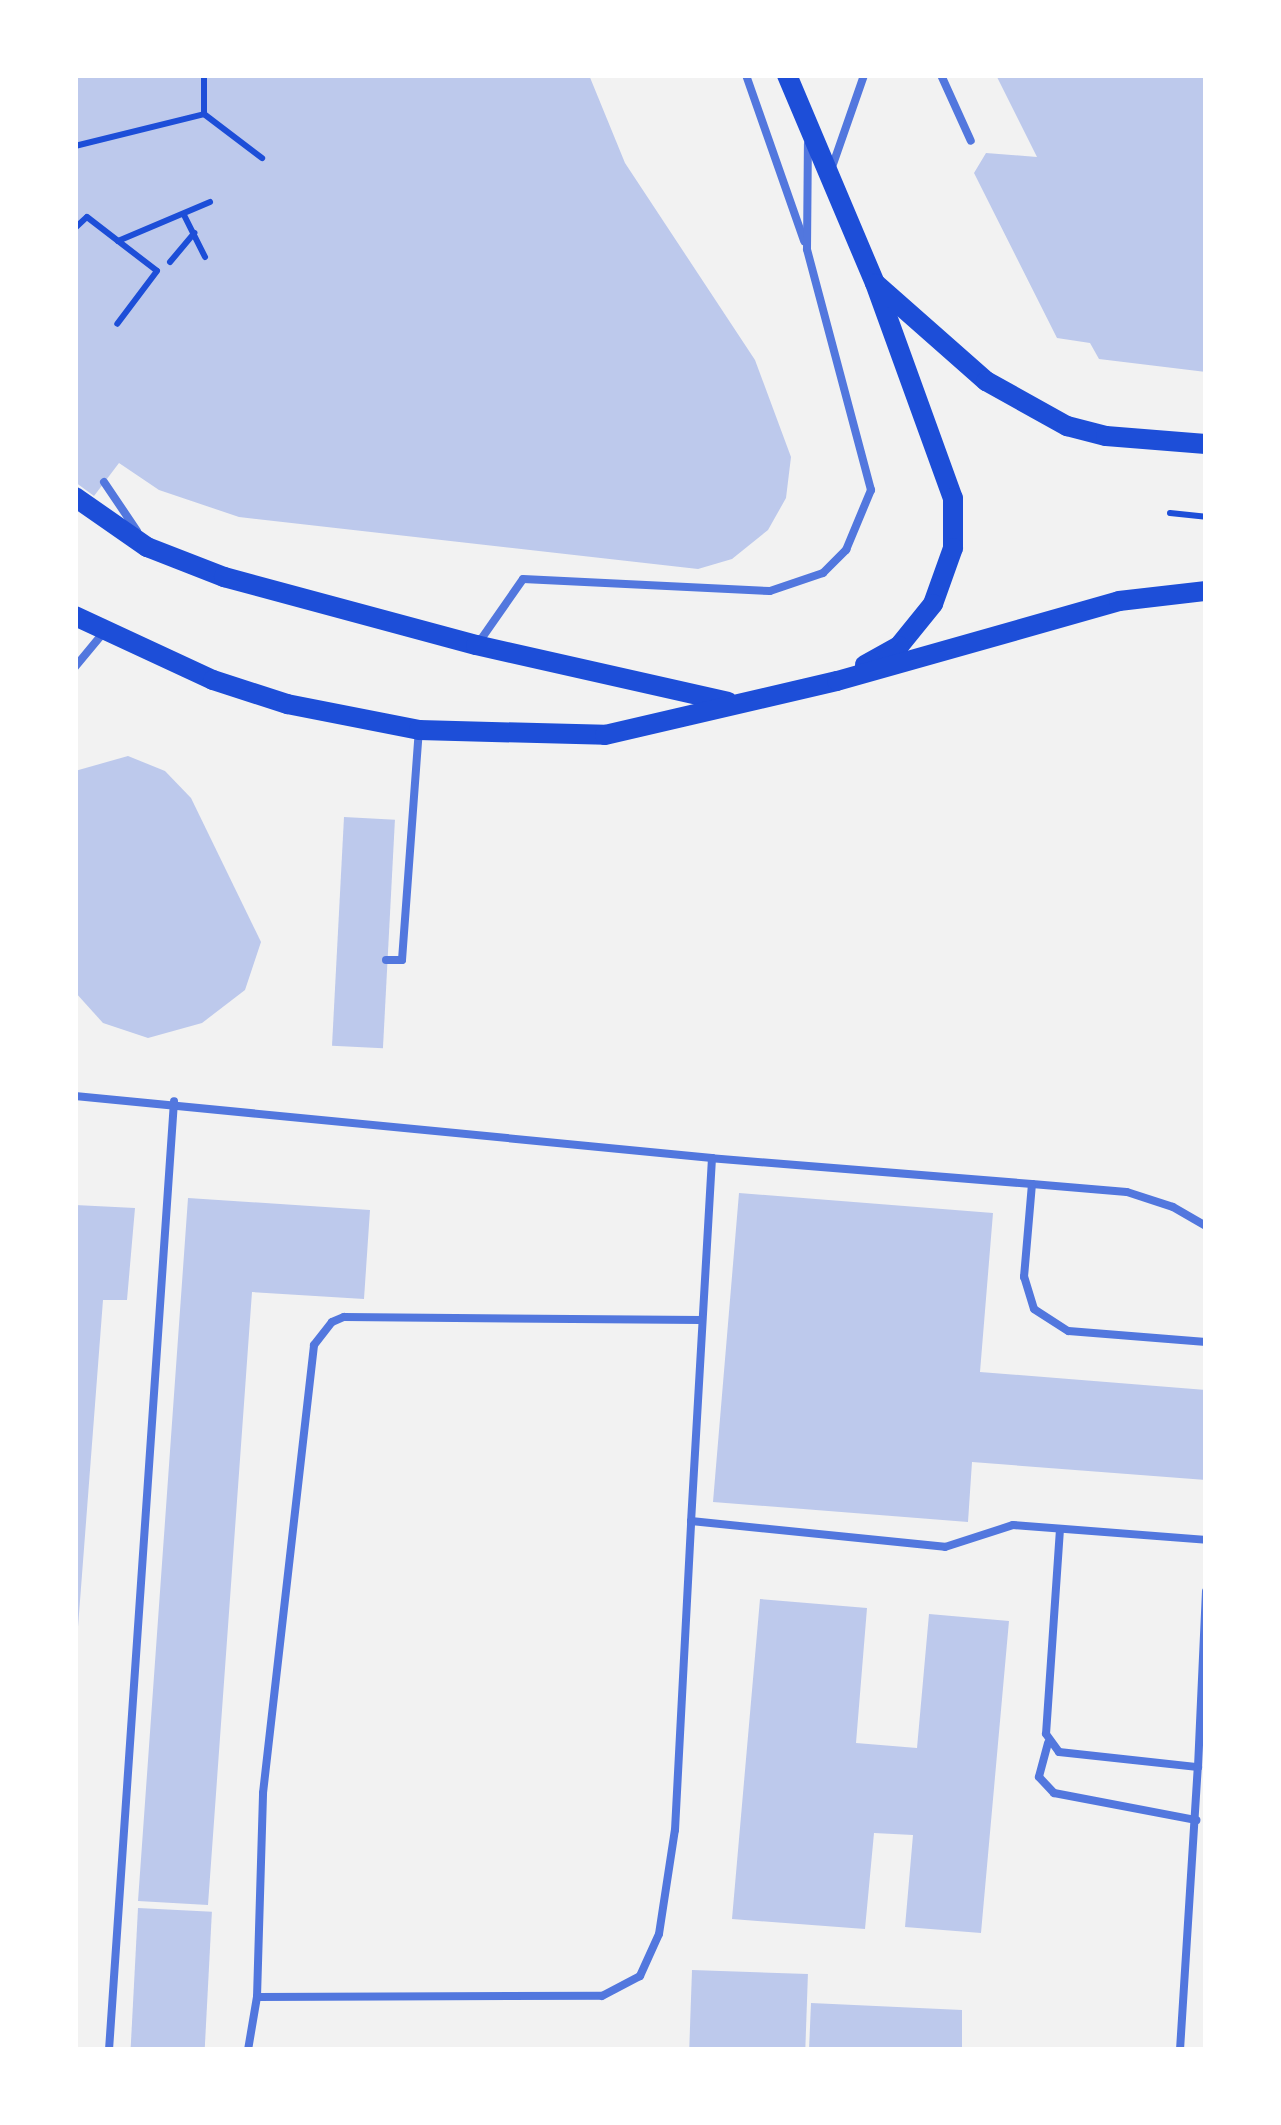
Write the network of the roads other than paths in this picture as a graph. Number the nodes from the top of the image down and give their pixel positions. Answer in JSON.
{"nodes":[{"id":1,"x":746,"y":75,"type":"edge"},
{"id":2,"x":787,"y":75,"type":"edge"},
{"id":3,"x":864,"y":75,"type":"edge"},
{"id":4,"x":941,"y":75,"type":"edge"},
{"id":5,"x":808,"y":120,"type":"junction"},
{"id":6,"x":970,"y":140,"type":"dead end"},
{"id":7,"x":830,"y":174,"type":"junction"},
{"id":8,"x":807,"y":249,"type":"junction"},
{"id":9,"x":875,"y":283,"type":"junction"},
{"id":10,"x":1206,"y":444,"type":"edge"},
{"id":11,"x":104,"y":482,"type":"dead end"},
{"id":12,"x":75,"y":497,"type":"edge"},
{"id":13,"x":147,"y":548,"type":"junction"},
{"id":14,"x":1206,"y":591,"type":"edge"},
{"id":15,"x":75,"y":616,"type":"edge"},
{"id":16,"x":104,"y":632,"type":"junction"},
{"id":17,"x":476,"y":645,"type":"junction"},
{"id":18,"x":75,"y":667,"type":"edge"},
{"id":19,"x":837,"y":682,"type":"junction"},
{"id":20,"x":735,"y":704,"type":"junction"},
{"id":21,"x":419,"y":730,"type":"junction"},
{"id":22,"x":386,"y":960,"type":"dead end"},
{"id":23,"x":75,"y":1096,"type":"edge"},
{"id":24,"x":174,"y":1101,"type":"junction"},
{"id":25,"x":712,"y":1158,"type":"junction"},
{"id":26,"x":1032,"y":1184,"type":"junction"},
{"id":27,"x":1206,"y":1226,"type":"edge"},
{"id":28,"x":701,"y":1320,"type":"junction"},
{"id":29,"x":1206,"y":1342,"type":"edge"},
{"id":30,"x":691,"y":1522,"type":"junction"},
{"id":31,"x":1060,"y":1529,"type":"junction"},
{"id":32,"x":1206,"y":1540,"type":"edge"},
{"id":33,"x":1206,"y":1592,"type":"edge"},
{"id":34,"x":1048,"y":1743,"type":"junction"},
{"id":35,"x":1198,"y":1767,"type":"junction"},
{"id":36,"x":1196,"y":1820,"type":"junction"},
{"id":37,"x":256,"y":1997,"type":"junction"},
{"id":38,"x":109,"y":2050,"type":"edge"},
{"id":39,"x":248,"y":2050,"type":"edge"},
{"id":40,"x":1180,"y":2050,"type":"edge"}],
"edges":[{"from":1,"to":8,"type":"lane"},
{"from":2,"to":5,"type":"main road"},
{"from":3,"to":7,"type":"lane"},
{"from":4,"to":6,"type":"lane"},
{"from":5,"to":7,"type":"main road"},
{"from":5,"to":8,"type":"lane"},
{"from":7,"to":9,"type":"main road"},
{"from":8,"to":17,"type":"lane"},
{"from":9,"to":10,"type":"main road"},
{"from":9,"to":19,"type":"main road"},
{"from":11,"to":13,"type":"lane"},
{"from":12,"to":13,"type":"main road"},
{"from":13,"to":17,"type":"main road"},
{"from":14,"to":19,"type":"main road"},
{"from":15,"to":16,"type":"main road"},
{"from":16,"to":18,"type":"lane"},
{"from":16,"to":21,"type":"main road"},
{"from":17,"to":20,"type":"main road"},
{"from":19,"to":20,"type":"main road"},
{"from":20,"to":21,"type":"main road"},
{"from":21,"to":22,"type":"lane"},
{"from":23,"to":24,"type":"lane"},
{"from":24,"to":25,"type":"lane"},
{"from":24,"to":38,"type":"lane"},
{"from":25,"to":26,"type":"lane"},
{"from":25,"to":28,"type":"lane"},
{"from":26,"to":27,"type":"lane"},
{"from":26,"to":29,"type":"lane"},
{"from":28,"to":30,"type":"lane"},
{"from":28,"to":37,"type":"lane"},
{"from":30,"to":31,"type":"lane"},
{"from":30,"to":37,"type":"lane"},
{"from":31,"to":32,"type":"lane"},
{"from":31,"to":34,"type":"lane"},
{"from":33,"to":35,"type":"lane"},
{"from":34,"to":35,"type":"lane"},
{"from":34,"to":36,"type":"lane"},
{"from":35,"to":36,"type":"lane"},
{"from":36,"to":40,"type":"lane"},
{"from":37,"to":39,"type":"lane"}]}
